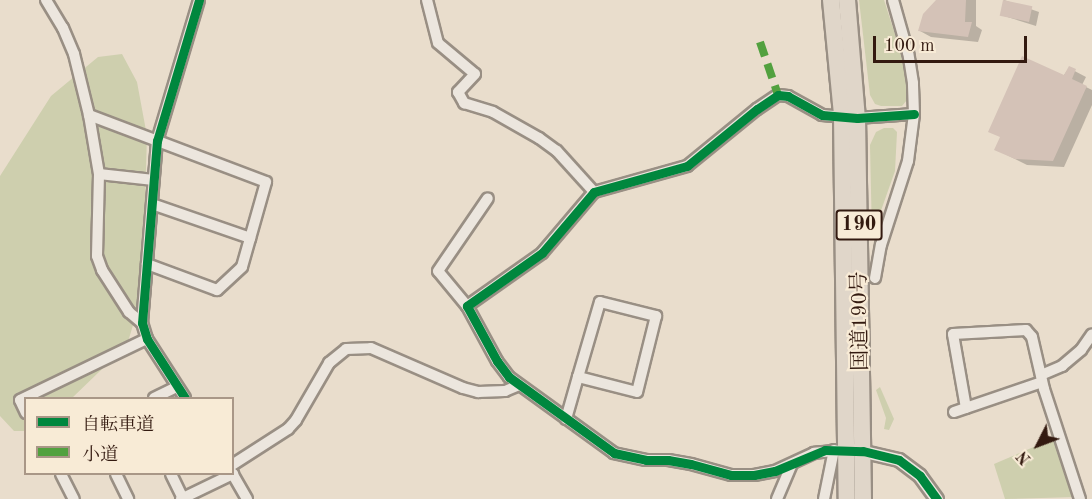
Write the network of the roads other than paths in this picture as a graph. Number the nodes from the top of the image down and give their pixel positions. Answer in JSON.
{"nodes":[{"id":1,"x":46,"y":0,"type":"edge"},
{"id":2,"x":199,"y":0,"type":"edge"},
{"id":3,"x":427,"y":0,"type":"edge"},
{"id":4,"x":831,"y":0,"type":"edge"},
{"id":5,"x":847,"y":0,"type":"edge"},
{"id":6,"x":893,"y":0,"type":"edge"},
{"id":7,"x":914,"y":114,"type":"junction"},
{"id":8,"x":89,"y":115,"type":"junction"},
{"id":9,"x":849,"y":117,"type":"junction"},
{"id":10,"x":157,"y":141,"type":"junction"},
{"id":11,"x":99,"y":174,"type":"junction"},
{"id":12,"x":154,"y":180,"type":"junction"},
{"id":13,"x":594,"y":192,"type":"junction"},
{"id":14,"x":488,"y":198,"type":"dead end"},
{"id":15,"x":152,"y":204,"type":"junction"},
{"id":16,"x":250,"y":238,"type":"junction"},
{"id":17,"x":147,"y":264,"type":"junction"},
{"id":18,"x":875,"y":278,"type":"dead end"},
{"id":19,"x":467,"y":306,"type":"junction"},
{"id":20,"x":142,"y":323,"type":"junction"},
{"id":21,"x":1092,"y":334,"type":"edge"},
{"id":22,"x":147,"y":339,"type":"junction"},
{"id":23,"x":578,"y":377,"type":"junction"},
{"id":24,"x":1042,"y":379,"type":"junction"},
{"id":25,"x":519,"y":385,"type":"junction"},
{"id":26,"x":177,"y":387,"type":"junction"},
{"id":27,"x":26,"y":397,"type":"edge"},
{"id":28,"x":158,"y":397,"type":"edge"},
{"id":29,"x":184,"y":397,"type":"edge"},
{"id":30,"x":966,"y":408,"type":"junction"},
{"id":31,"x":954,"y":412,"type":"dead end"},
{"id":32,"x":566,"y":419,"type":"junction"},
{"id":33,"x":840,"y":450,"type":"junction"},
{"id":34,"x":863,"y":451,"type":"junction"},
{"id":35,"x":792,"y":464,"type":"junction"},
{"id":36,"x":234,"y":469,"type":"edge"},
{"id":37,"x":234,"y":472,"type":"edge"},
{"id":38,"x":62,"y":475,"type":"edge"},
{"id":39,"x":116,"y":475,"type":"edge"},
{"id":40,"x":171,"y":475,"type":"edge"},
{"id":41,"x":224,"y":475,"type":"edge"},
{"id":42,"x":74,"y":499,"type":"edge"},
{"id":43,"x":128,"y":499,"type":"edge"},
{"id":44,"x":182,"y":499,"type":"edge"},
{"id":45,"x":246,"y":499,"type":"edge"},
{"id":46,"x":777,"y":499,"type":"edge"},
{"id":47,"x":824,"y":499,"type":"edge"},
{"id":48,"x":847,"y":499,"type":"edge"},
{"id":49,"x":863,"y":499,"type":"edge"},
{"id":50,"x":937,"y":499,"type":"edge"},
{"id":51,"x":1080,"y":499,"type":"edge"}],
"edges":[{"from":1,"to":8,"type":"street"},
{"from":2,"to":10,"type":"street"},
{"from":3,"to":13,"type":"street"},
{"from":4,"to":9,"type":"highway","name":"国道190号","number":"190"},
{"from":5,"to":9,"type":"highway","name":"国道190号","number":"190"},
{"from":6,"to":7,"type":"street"},
{"from":7,"to":9,"type":"street"},
{"from":7,"to":18,"type":"street"},
{"from":8,"to":10,"type":"street"},
{"from":8,"to":11,"type":"street"},
{"from":9,"to":13,"type":"street"},
{"from":9,"to":33,"type":"highway","name":"国道190号","number":"190"},
{"from":9,"to":34,"type":"highway","name":"国道190号","number":"190"},
{"from":10,"to":12,"type":"street"},
{"from":10,"to":16,"type":"street"},
{"from":11,"to":12,"type":"street"},
{"from":11,"to":20,"type":"street"},
{"from":12,"to":15,"type":"street"},
{"from":13,"to":19,"type":"street"},
{"from":14,"to":19,"type":"street"},
{"from":15,"to":16,"type":"street"},
{"from":15,"to":17,"type":"street"},
{"from":16,"to":17,"type":"street"},
{"from":17,"to":20,"type":"street"},
{"from":19,"to":25,"type":"street"},
{"from":20,"to":22,"type":"street"},
{"from":21,"to":24,"type":"street"},
{"from":22,"to":26,"type":"street"},
{"from":22,"to":27,"type":"street"},
{"from":23,"to":23,"type":"street"},
{"from":23,"to":32,"type":"street"},
{"from":24,"to":30,"type":"street"},
{"from":24,"to":30,"type":"street"},
{"from":24,"to":51,"type":"street"},
{"from":25,"to":32,"type":"street"},
{"from":25,"to":36,"type":"street"},
{"from":26,"to":28,"type":"street"},
{"from":26,"to":29,"type":"street"},
{"from":30,"to":31,"type":"street"},
{"from":32,"to":35,"type":"street"},
{"from":33,"to":34,"type":"street"},
{"from":33,"to":35,"type":"street"},
{"from":33,"to":47,"type":"street"},
{"from":33,"to":48,"type":"highway","name":"国道190号","number":"190"},
{"from":34,"to":49,"type":"highway","name":"国道190号","number":"190"},
{"from":34,"to":50,"type":"street"},
{"from":35,"to":46,"type":"street"},
{"from":37,"to":45,"type":"street"},
{"from":38,"to":42,"type":"street"},
{"from":39,"to":43,"type":"street"},
{"from":40,"to":44,"type":"street"},
{"from":41,"to":44,"type":"street"}]}
